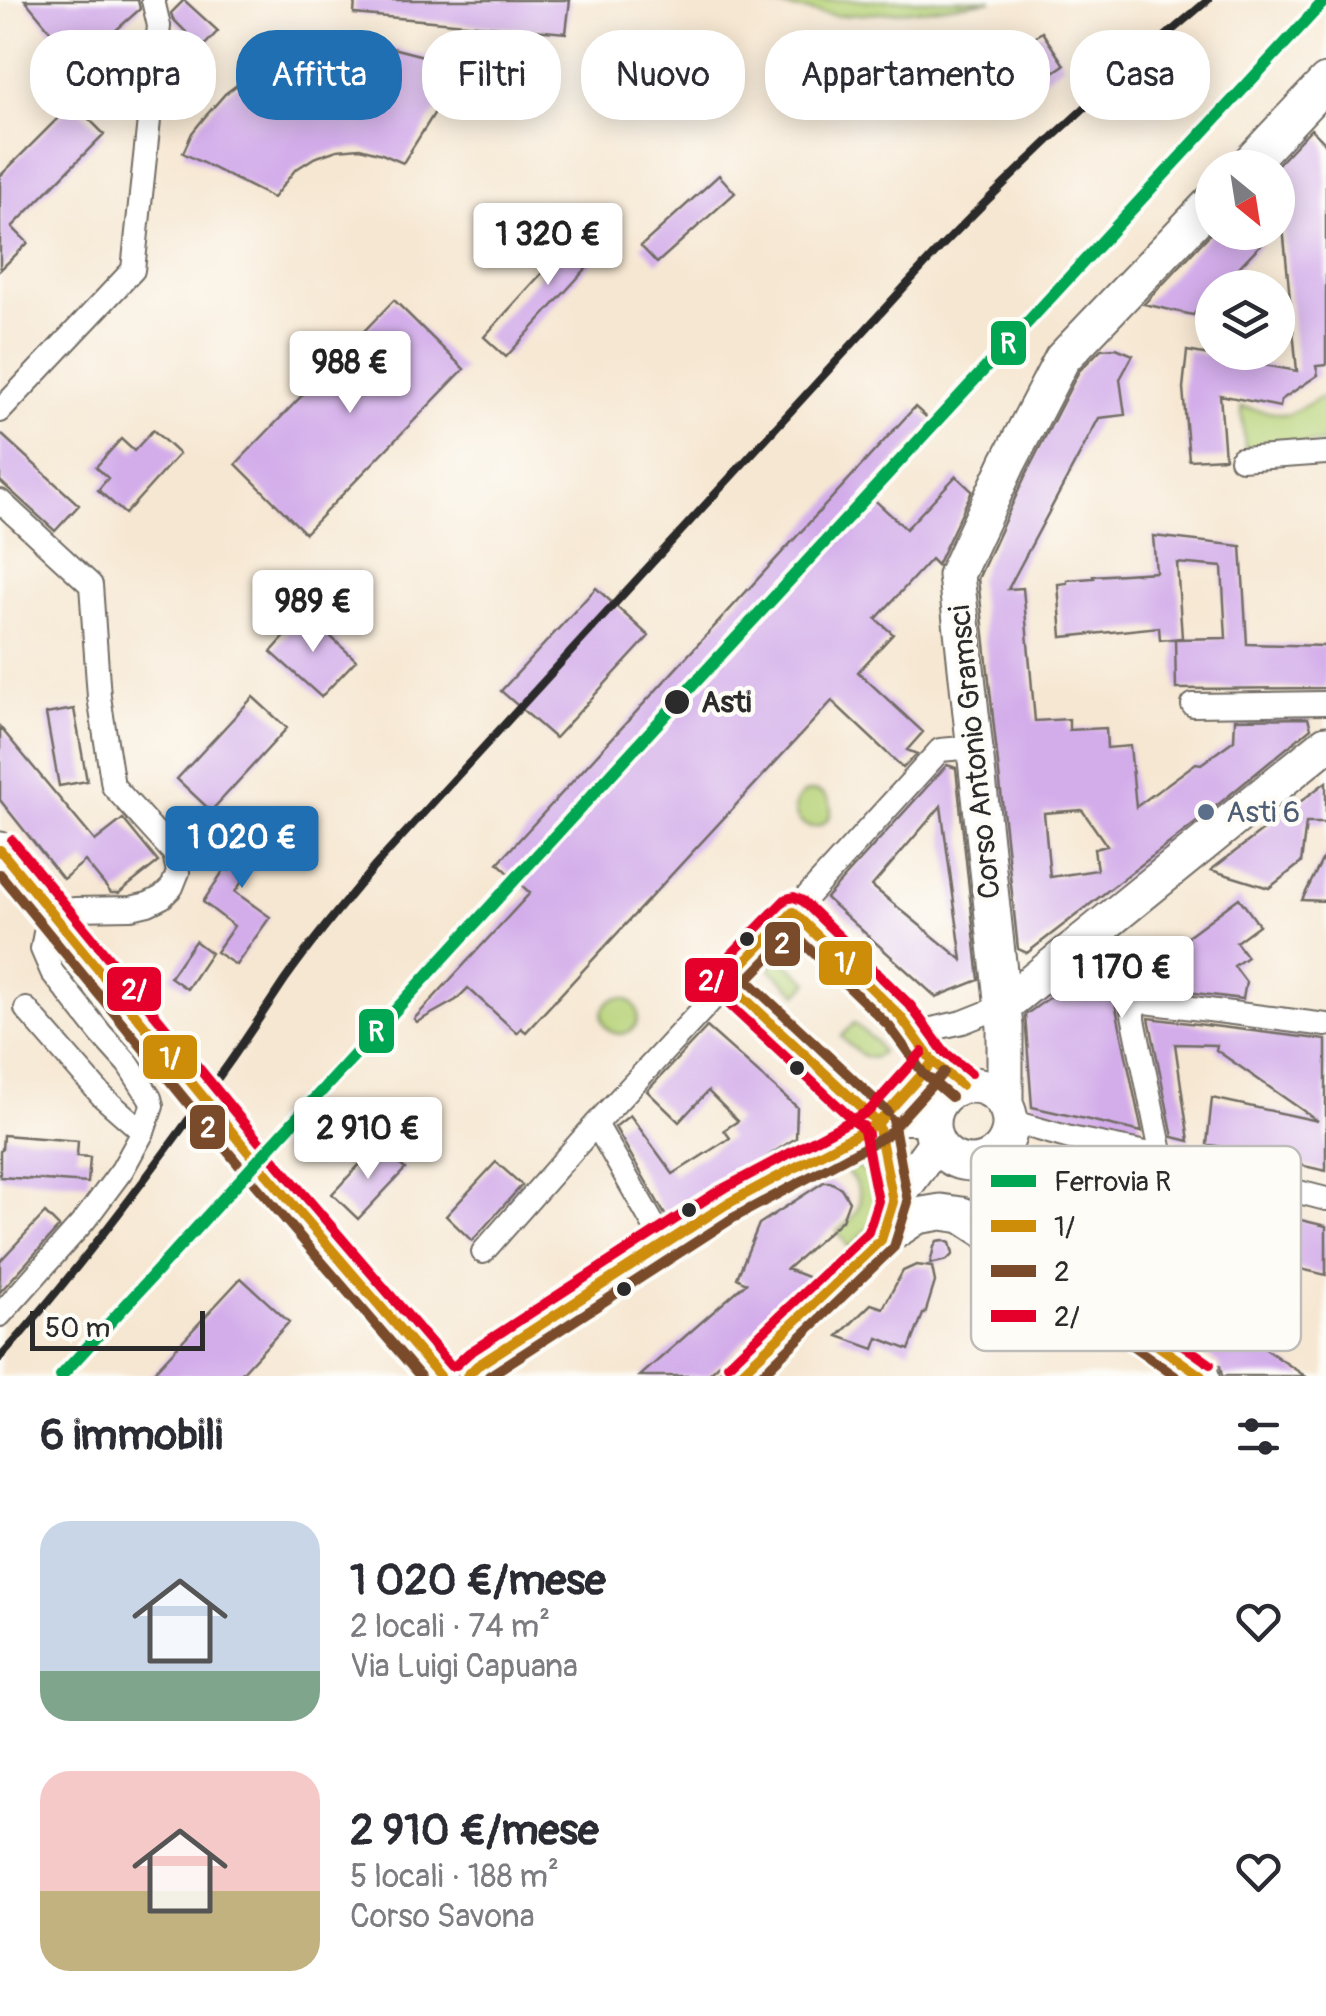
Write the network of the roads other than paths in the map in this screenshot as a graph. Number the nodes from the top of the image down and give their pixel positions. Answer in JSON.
{"nodes":[{"id":1,"x":153,"y":0,"type":"edge"},
{"id":2,"x":1326,"y":82,"type":"edge"},
{"id":3,"x":1262,"y":150,"type":"edge"},
{"id":4,"x":1195,"y":220,"type":"edge"},
{"id":5,"x":0,"y":410,"type":"edge"},
{"id":6,"x":1326,"y":452,"type":"edge"},
{"id":7,"x":1242,"y":459,"type":"dead end"},
{"id":8,"x":0,"y":501,"type":"edge"},
{"id":9,"x":1326,"y":703,"type":"edge"},
{"id":10,"x":1192,"y":705,"type":"dead end"},
{"id":11,"x":1326,"y":744,"type":"edge"},
{"id":12,"x":974,"y":747,"type":"junction"},
{"id":13,"x":0,"y":850,"type":"edge"},
{"id":14,"x":793,"y":912,"type":"junction"},
{"id":15,"x":58,"y":920,"type":"junction"},
{"id":16,"x":726,"y":982,"type":"junction"},
{"id":17,"x":26,"y":1010,"type":"dead end"},
{"id":18,"x":1004,"y":1016,"type":"junction"},
{"id":19,"x":1326,"y":1025,"type":"edge"},
{"id":20,"x":914,"y":1033,"type":"junction"},
{"id":21,"x":933,"y":1062,"type":"junction"},
{"id":22,"x":967,"y":1085,"type":"junction"},
{"id":23,"x":1008,"y":1112,"type":"junction"},
{"id":24,"x":878,"y":1123,"type":"junction"},
{"id":25,"x":596,"y":1124,"type":"junction"},
{"id":26,"x":143,"y":1132,"type":"junction"},
{"id":27,"x":934,"y":1133,"type":"junction"},
{"id":28,"x":1003,"y":1146,"type":"edge"},
{"id":29,"x":1110,"y":1146,"type":"edge"},
{"id":30,"x":1153,"y":1146,"type":"edge"},
{"id":31,"x":971,"y":1163,"type":"edge"},
{"id":32,"x":1301,"y":1193,"type":"edge"},
{"id":33,"x":1326,"y":1199,"type":"edge"},
{"id":34,"x":971,"y":1221,"type":"edge"},
{"id":35,"x":881,"y":1240,"type":"junction"},
{"id":36,"x":664,"y":1243,"type":"junction"},
{"id":37,"x":484,"y":1252,"type":"dead end"},
{"id":38,"x":0,"y":1315,"type":"edge"},
{"id":39,"x":1166,"y":1351,"type":"edge"},
{"id":40,"x":477,"y":1366,"type":"dead end"},
{"id":41,"x":439,"y":1375,"type":"edge"},
{"id":42,"x":738,"y":1376,"type":"edge"},
{"id":43,"x":1201,"y":1376,"type":"edge"}],
"edges":[{"from":1,"to":5,"type":"street"},
{"from":2,"to":3,"type":"main road"},
{"from":4,"to":12,"type":"main road","name":"Corso Antonio Gramsci"},
{"from":6,"to":7,"type":"street"},
{"from":8,"to":15,"type":"street"},
{"from":9,"to":10,"type":"street"},
{"from":11,"to":18,"type":"main road"},
{"from":12,"to":14,"type":"street"},
{"from":12,"to":18,"type":"main road","name":"Corso Antonio Gramsci"},
{"from":13,"to":15,"type":"main road"},
{"from":14,"to":16,"type":"street"},
{"from":14,"to":20,"type":"street"},
{"from":15,"to":26,"type":"street"},
{"from":15,"to":41,"type":"main road","bridge":true},
{"from":16,"to":24,"type":"street"},
{"from":16,"to":25,"type":"street"},
{"from":17,"to":26,"type":"street"},
{"from":18,"to":20,"type":"street"},
{"from":18,"to":22,"type":"main road"},
{"from":18,"to":23,"type":"main road","name":"Corso Antonio Gramsci"},
{"from":19,"to":30,"type":"street"},
{"from":20,"to":21,"type":"street"},
{"from":21,"to":22,"type":"street"},
{"from":21,"to":24,"type":"street"},
{"from":22,"to":23,"type":"main road"},
{"from":22,"to":27,"type":"main road"},
{"from":23,"to":28,"type":"main road"},
{"from":23,"to":29,"type":"street"},
{"from":24,"to":27,"type":"street"},
{"from":24,"to":36,"type":"street"},
{"from":25,"to":36,"type":"street"},
{"from":25,"to":37,"type":"street"},
{"from":26,"to":38,"type":"street"},
{"from":27,"to":31,"type":"main road"},
{"from":27,"to":35,"type":"main road"},
{"from":32,"to":33,"type":"street"},
{"from":34,"to":35,"type":"main road"},
{"from":35,"to":42,"type":"main road"},
{"from":36,"to":40,"type":"street"},
{"from":39,"to":43,"type":"main road"}]}
